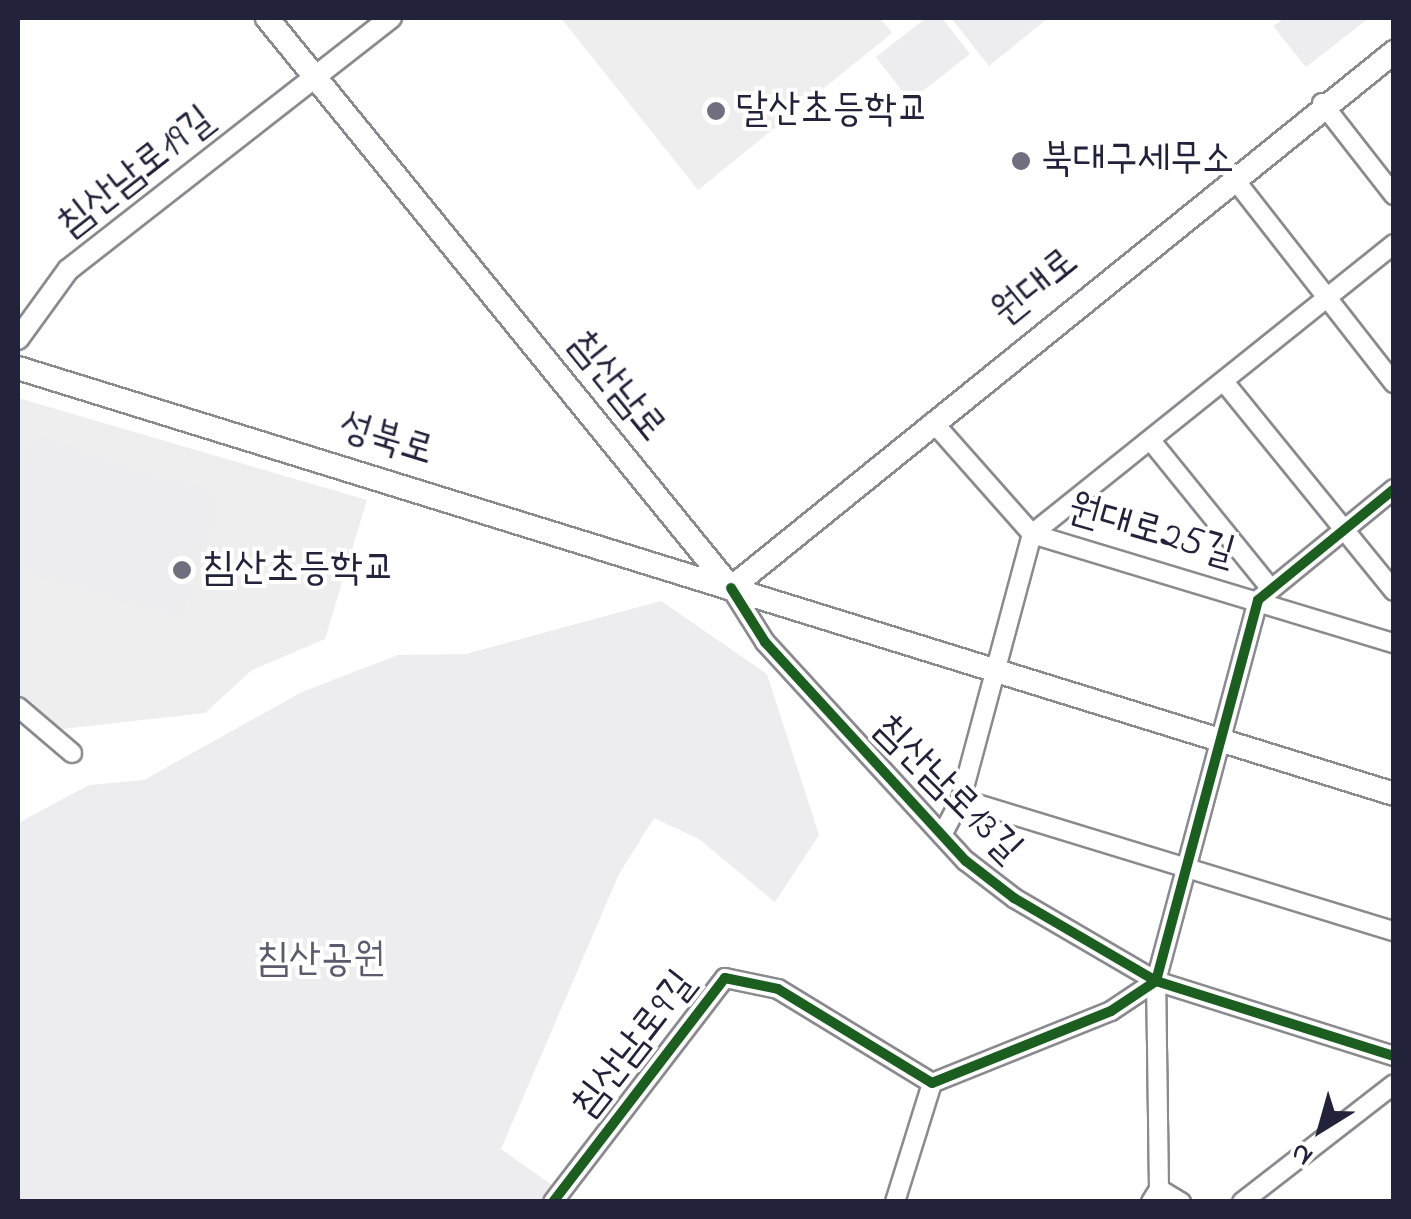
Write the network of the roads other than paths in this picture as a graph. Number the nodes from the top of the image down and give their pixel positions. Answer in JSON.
{"nodes":[{"id":1,"x":267,"y":18,"type":"edge"},
{"id":2,"x":390,"y":18,"type":"edge"},
{"id":3,"x":1394,"y":52,"type":"edge"},
{"id":4,"x":316,"y":79,"type":"junction"},
{"id":5,"x":1322,"y":104,"type":"junction"},
{"id":6,"x":1232,"y":176,"type":"junction"},
{"id":7,"x":1394,"y":195,"type":"edge"},
{"id":8,"x":1394,"y":244,"type":"edge"},
{"id":9,"x":1327,"y":298,"type":"junction"},
{"id":10,"x":18,"y":338,"type":"edge"},
{"id":11,"x":18,"y":368,"type":"edge"},
{"id":12,"x":1226,"y":383,"type":"junction"},
{"id":13,"x":1394,"y":383,"type":"edge"},
{"id":14,"x":933,"y":422,"type":"junction"},
{"id":15,"x":1152,"y":442,"type":"junction"},
{"id":16,"x":1394,"y":489,"type":"edge"},
{"id":17,"x":1344,"y":530,"type":"junction"},
{"id":18,"x":1032,"y":534,"type":"junction"},
{"id":19,"x":731,"y":588,"type":"junction"},
{"id":20,"x":1394,"y":590,"type":"edge"},
{"id":21,"x":1265,"y":594,"type":"junction"},
{"id":22,"x":1394,"y":643,"type":"edge"},
{"id":23,"x":995,"y":673,"type":"junction"},
{"id":24,"x":18,"y":708,"type":"edge"},
{"id":25,"x":1224,"y":746,"type":"junction"},
{"id":26,"x":72,"y":752,"type":"dead end"},
{"id":27,"x":1394,"y":794,"type":"edge"},
{"id":28,"x":961,"y":799,"type":"junction"},
{"id":29,"x":942,"y":836,"type":"junction"},
{"id":30,"x":1188,"y":870,"type":"junction"},
{"id":31,"x":1394,"y":930,"type":"edge"},
{"id":32,"x":1156,"y":981,"type":"junction"},
{"id":33,"x":1394,"y":1056,"type":"edge"},
{"id":34,"x":932,"y":1083,"type":"junction"},
{"id":35,"x":1394,"y":1084,"type":"edge"},
{"id":36,"x":1155,"y":1195,"type":"edge"},
{"id":37,"x":553,"y":1202,"type":"edge"},
{"id":38,"x":895,"y":1202,"type":"edge"},
{"id":39,"x":1181,"y":1202,"type":"edge"},
{"id":40,"x":1242,"y":1202,"type":"edge"}],
"edges":[{"from":1,"to":4,"type":"main road","name":"침산남로"},
{"from":2,"to":4,"type":"street","name":"침산남로19길"},
{"from":3,"to":5,"type":"main road","name":"원대로"},
{"from":4,"to":10,"type":"street","name":"침산남로19길"},
{"from":4,"to":19,"type":"main road","name":"침산남로"},
{"from":5,"to":6,"type":"main road","name":"원대로"},
{"from":5,"to":7,"type":"street"},
{"from":6,"to":9,"type":"street"},
{"from":6,"to":14,"type":"main road","name":"원대로"},
{"from":8,"to":9,"type":"street"},
{"from":9,"to":12,"type":"street"},
{"from":9,"to":13,"type":"street"},
{"from":11,"to":19,"type":"main road","name":"성북로"},
{"from":12,"to":15,"type":"street"},
{"from":12,"to":17,"type":"street"},
{"from":14,"to":18,"type":"street","name":"원대로25길"},
{"from":14,"to":19,"type":"main road","name":"원대로"},
{"from":15,"to":18,"type":"street"},
{"from":15,"to":21,"type":"street"},
{"from":16,"to":17,"type":"street"},
{"from":17,"to":20,"type":"street"},
{"from":17,"to":21,"type":"street"},
{"from":18,"to":21,"type":"street","name":"원대로25길"},
{"from":18,"to":23,"type":"street"},
{"from":19,"to":23,"type":"main road"},
{"from":19,"to":29,"type":"street","name":"침산남로13길"},
{"from":21,"to":22,"type":"street","name":"원대로25길"},
{"from":21,"to":25,"type":"street"},
{"from":23,"to":25,"type":"main road"},
{"from":23,"to":28,"type":"street"},
{"from":24,"to":26,"type":"street"},
{"from":25,"to":27,"type":"main road"},
{"from":25,"to":30,"type":"street"},
{"from":28,"to":29,"type":"street"},
{"from":28,"to":30,"type":"street"},
{"from":29,"to":32,"type":"street","name":"침산남로13길"},
{"from":30,"to":31,"type":"street"},
{"from":30,"to":32,"type":"street"},
{"from":32,"to":33,"type":"street","name":"침산남로13길"},
{"from":32,"to":34,"type":"street"},
{"from":32,"to":36,"type":"street"},
{"from":34,"to":37,"type":"street","name":"침산남로9길"},
{"from":34,"to":38,"type":"street"},
{"from":35,"to":40,"type":"street"},
{"from":36,"to":39,"type":"street"}]}
